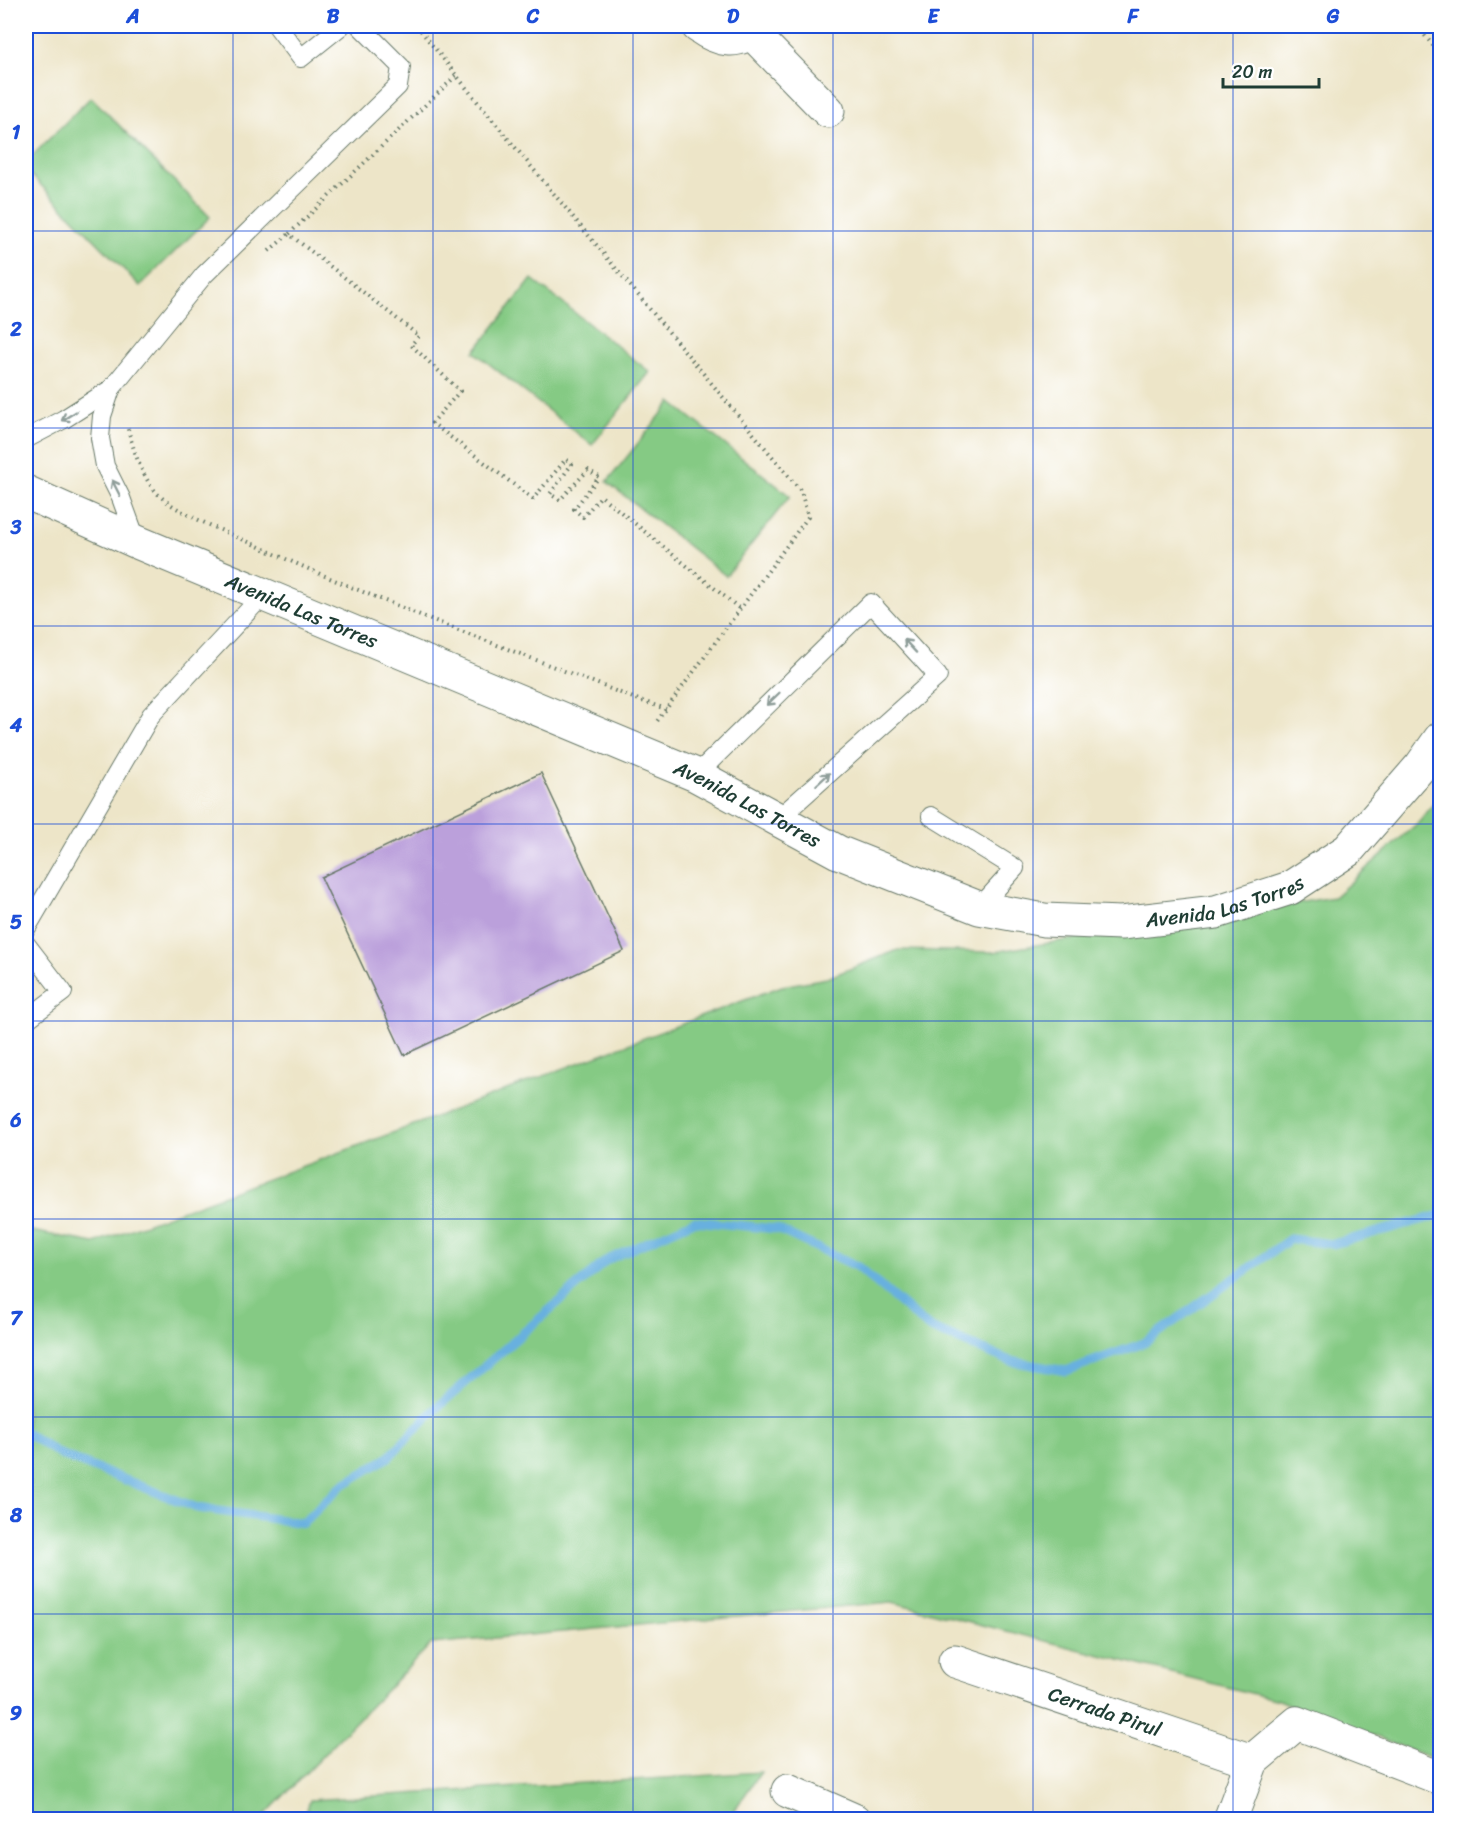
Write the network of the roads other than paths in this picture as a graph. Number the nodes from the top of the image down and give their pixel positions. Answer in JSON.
{"nodes":[{"id":1,"x":277,"y":26,"type":"edge"},
{"id":2,"x":341,"y":26,"type":"edge"},
{"id":3,"x":360,"y":26,"type":"edge"},
{"id":4,"x":698,"y":26,"type":"edge"},
{"id":5,"x":753,"y":29,"type":"edge"},
{"id":6,"x":828,"y":111,"type":"dead end"},
{"id":7,"x":111,"y":389,"type":"junction"},
{"id":8,"x":26,"y":440,"type":"edge"},
{"id":9,"x":26,"y":492,"type":"edge"},
{"id":10,"x":137,"y":542,"type":"junction"},
{"id":11,"x":264,"y":594,"type":"junction"},
{"id":12,"x":1440,"y":739,"type":"edge"},
{"id":13,"x":696,"y":775,"type":"junction"},
{"id":14,"x":931,"y":816,"type":"dead end"},
{"id":15,"x":779,"y":818,"type":"junction"},
{"id":16,"x":979,"y":908,"type":"junction"},
{"id":17,"x":26,"y":929,"type":"edge"},
{"id":18,"x":26,"y":944,"type":"edge"},
{"id":19,"x":26,"y":1020,"type":"edge"},
{"id":20,"x":956,"y":1661,"type":"dead end"},
{"id":21,"x":1252,"y":1761,"type":"junction"},
{"id":22,"x":1440,"y":1778,"type":"edge"},
{"id":23,"x":788,"y":1791,"type":"dead end"},
{"id":24,"x":854,"y":1820,"type":"edge"},
{"id":25,"x":1230,"y":1820,"type":"edge"}],
"edges":[{"from":1,"to":2,"type":"lane"},
{"from":3,"to":7,"type":"lane"},
{"from":4,"to":5,"type":"street"},
{"from":5,"to":6,"type":"street"},
{"from":7,"to":8,"type":"lane","one_way":true},
{"from":10,"to":7,"type":"lane","one_way":true},
{"from":9,"to":10,"type":"street","name":"Avenida Las Torres"},
{"from":10,"to":11,"type":"street","name":"Avenida Las Torres"},
{"from":11,"to":13,"type":"street","name":"Avenida Las Torres"},
{"from":11,"to":17,"type":"lane"},
{"from":12,"to":16,"type":"street","name":"Avenida Las Torres"},
{"from":13,"to":15,"type":"street","name":"Avenida Las Torres"},
{"from":15,"to":13,"type":"lane","one_way":true},
{"from":14,"to":16,"type":"lane"},
{"from":15,"to":16,"type":"street","name":"Avenida Las Torres"},
{"from":18,"to":19,"type":"lane"},
{"from":20,"to":21,"type":"street","name":"Cerrada Pirul"},
{"from":21,"to":22,"type":"street"},
{"from":21,"to":25,"type":"street"},
{"from":23,"to":24,"type":"street"}]}
